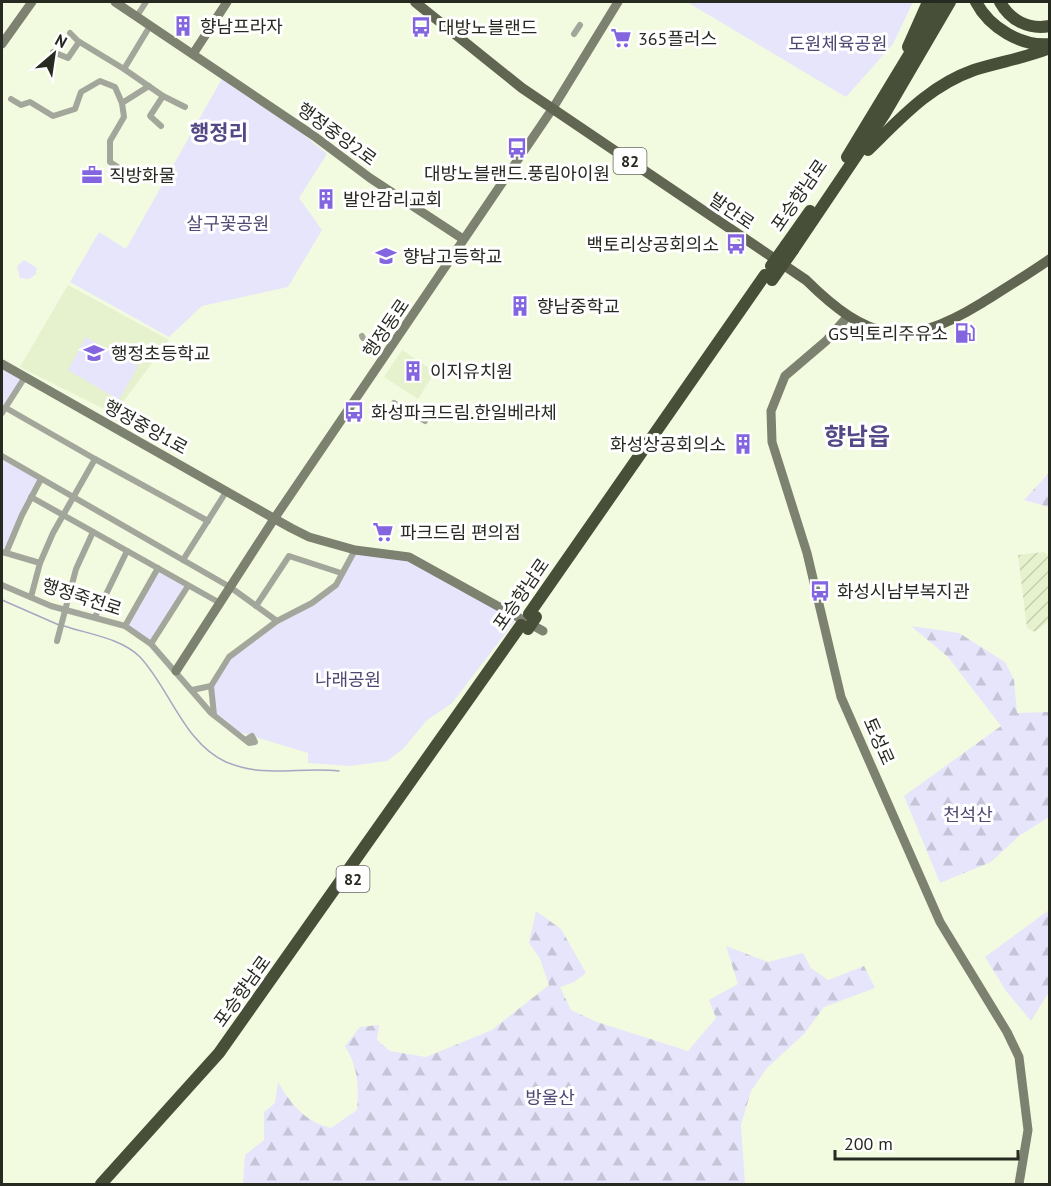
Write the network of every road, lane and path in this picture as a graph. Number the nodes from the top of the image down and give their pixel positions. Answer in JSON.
{"nodes":[{"id":1,"x":32,"y":2,"type":"edge"},
{"id":2,"x":115,"y":2,"type":"edge"},
{"id":3,"x":146,"y":2,"type":"edge"},
{"id":4,"x":227,"y":2,"type":"edge"},
{"id":5,"x":415,"y":2,"type":"edge"},
{"id":6,"x":616,"y":2,"type":"edge"},
{"id":7,"x":928,"y":2,"type":"edge"},
{"id":8,"x":941,"y":2,"type":"edge"},
{"id":9,"x":950,"y":2,"type":"edge"},
{"id":10,"x":976,"y":2,"type":"edge"},
{"id":11,"x":1000,"y":2,"type":"edge"},
{"id":12,"x":137,"y":16,"type":"junction"},
{"id":13,"x":580,"y":25,"type":"dead end"},
{"id":14,"x":150,"y":26,"type":"junction"},
{"id":15,"x":1050,"y":26,"type":"edge"},
{"id":16,"x":70,"y":33,"type":"dead end"},
{"id":17,"x":574,"y":34,"type":"dead end"},
{"id":18,"x":79,"y":42,"type":"junction"},
{"id":19,"x":2,"y":44,"type":"edge"},
{"id":20,"x":1050,"y":46,"type":"edge"},
{"id":21,"x":53,"y":52,"type":"dead end"},
{"id":22,"x":193,"y":54,"type":"junction"},
{"id":23,"x":124,"y":69,"type":"junction"},
{"id":24,"x":899,"y":74,"type":"junction"},
{"id":25,"x":149,"y":86,"type":"junction"},
{"id":26,"x":163,"y":96,"type":"junction"},
{"id":27,"x":10,"y":99,"type":"dead end"},
{"id":28,"x":122,"y":103,"type":"junction"},
{"id":29,"x":185,"y":107,"type":"dead end"},
{"id":30,"x":553,"y":108,"type":"junction"},
{"id":31,"x":161,"y":126,"type":"dead end"},
{"id":32,"x":850,"y":168,"type":"junction"},
{"id":33,"x":122,"y":170,"type":"dead end"},
{"id":34,"x":463,"y":239,"type":"junction"},
{"id":35,"x":790,"y":247,"type":"junction"},
{"id":36,"x":1050,"y":259,"type":"edge"},
{"id":37,"x":848,"y":316,"type":"junction"},
{"id":38,"x":2,"y":364,"type":"edge"},
{"id":39,"x":25,"y":377,"type":"junction"},
{"id":40,"x":394,"y":403,"type":"dead end"},
{"id":41,"x":4,"y":410,"type":"edge"},
{"id":42,"x":425,"y":421,"type":"dead end"},
{"id":43,"x":2,"y":456,"type":"edge"},
{"id":44,"x":95,"y":459,"type":"junction"},
{"id":45,"x":41,"y":479,"type":"junction"},
{"id":46,"x":226,"y":492,"type":"junction"},
{"id":47,"x":31,"y":497,"type":"junction"},
{"id":48,"x":72,"y":497,"type":"junction"},
{"id":49,"x":63,"y":515,"type":"junction"},
{"id":50,"x":274,"y":519,"type":"junction"},
{"id":51,"x":208,"y":521,"type":"junction"},
{"id":52,"x":93,"y":532,"type":"junction"},
{"id":53,"x":355,"y":550,"type":"junction"},
{"id":54,"x":127,"y":551,"type":"junction"},
{"id":55,"x":4,"y":552,"type":"edge"},
{"id":56,"x":183,"y":560,"type":"junction"},
{"id":57,"x":40,"y":563,"type":"junction"},
{"id":58,"x":158,"y":568,"type":"junction"},
{"id":59,"x":341,"y":573,"type":"junction"},
{"id":60,"x":2,"y":585,"type":"edge"},
{"id":61,"x":188,"y":585,"type":"junction"},
{"id":62,"x":230,"y":587,"type":"junction"},
{"id":63,"x":31,"y":597,"type":"junction"},
{"id":64,"x":220,"y":603,"type":"junction"},
{"id":65,"x":256,"y":606,"type":"junction"},
{"id":66,"x":65,"y":610,"type":"junction"},
{"id":67,"x":95,"y":617,"type":"junction"},
{"id":68,"x":276,"y":621,"type":"junction"},
{"id":69,"x":125,"y":626,"type":"junction"},
{"id":70,"x":543,"y":631,"type":"dead end"},
{"id":71,"x":57,"y":641,"type":"dead end"},
{"id":72,"x":151,"y":644,"type":"junction"},
{"id":73,"x":176,"y":670,"type":"junction"},
{"id":74,"x":211,"y":686,"type":"junction"},
{"id":75,"x":192,"y":690,"type":"junction"},
{"id":76,"x":214,"y":715,"type":"junction"},
{"id":77,"x":247,"y":739,"type":"dead end"},
{"id":78,"x":149,"y":1139,"type":"junction"},
{"id":79,"x":101,"y":1185,"type":"edge"},
{"id":80,"x":111,"y":1185,"type":"edge"},
{"id":81,"x":1019,"y":1185,"type":"edge"}],
"edges":[{"from":1,"to":19,"type":"street"},
{"from":2,"to":12,"type":"street","name":"행정중앙2로"},
{"from":3,"to":12,"type":"street"},
{"from":4,"to":22,"type":"street"},
{"from":5,"to":30,"type":"main road","name":"발안로","number":"82"},
{"from":6,"to":30,"type":"street","name":"행정동로"},
{"from":7,"to":24,"type":"highway"},
{"from":8,"to":24,"type":"highway","name":"포승향남로","number":"82"},
{"from":9,"to":32,"type":"highway","name":"포승향남로","number":"82"},
{"from":10,"to":20,"type":"highway"},
{"from":11,"to":15,"type":"highway"},
{"from":12,"to":14,"type":"street","name":"행정중앙2로"},
{"from":13,"to":17,"type":"street"},
{"from":14,"to":22,"type":"street","name":"행정중앙2로"},
{"from":14,"to":23,"type":"street"},
{"from":16,"to":18,"type":"street"},
{"from":18,"to":21,"type":"street"},
{"from":18,"to":23,"type":"street"},
{"from":20,"to":32,"type":"highway"},
{"from":22,"to":34,"type":"street","name":"행정중앙2로"},
{"from":23,"to":25,"type":"street"},
{"from":24,"to":35,"type":"highway","name":"포승향남로","number":"82"},
{"from":25,"to":26,"type":"street"},
{"from":25,"to":28,"type":"street"},
{"from":26,"to":29,"type":"street"},
{"from":26,"to":31,"type":"street"},
{"from":27,"to":28,"type":"street"},
{"from":28,"to":33,"type":"street"},
{"from":30,"to":34,"type":"street","name":"행정동로"},
{"from":30,"to":37,"type":"main road","name":"발안로","number":"82"},
{"from":32,"to":35,"type":"highway","name":"포승향남로","number":"82"},
{"from":34,"to":50,"type":"street","name":"행정동로"},
{"from":35,"to":78,"type":"highway","name":"포승향남로","number":"82","bridge":true},
{"from":36,"to":37,"type":"main road","name":"발안로","number":"82"},
{"from":37,"to":81,"type":"street","name":"토성로"},
{"from":38,"to":39,"type":"street","name":"행정중앙1로"},
{"from":39,"to":41,"type":"street"},
{"from":39,"to":46,"type":"street","name":"행정중앙1로"},
{"from":40,"to":42,"type":"street"},
{"from":41,"to":44,"type":"street"},
{"from":43,"to":45,"type":"street"},
{"from":44,"to":48,"type":"street"},
{"from":44,"to":51,"type":"street"},
{"from":45,"to":47,"type":"street"},
{"from":45,"to":48,"type":"street"},
{"from":46,"to":50,"type":"street","name":"행정중앙1로"},
{"from":46,"to":51,"type":"street"},
{"from":47,"to":49,"type":"street"},
{"from":47,"to":55,"type":"street"},
{"from":48,"to":49,"type":"street"},
{"from":48,"to":56,"type":"street"},
{"from":49,"to":52,"type":"street"},
{"from":49,"to":57,"type":"street"},
{"from":50,"to":53,"type":"street","name":"행정중앙1로"},
{"from":50,"to":62,"type":"street","name":"행정동로"},
{"from":51,"to":56,"type":"street"},
{"from":52,"to":54,"type":"street"},
{"from":52,"to":66,"type":"street"},
{"from":53,"to":59,"type":"street"},
{"from":53,"to":70,"type":"street","name":"행정중앙1로"},
{"from":54,"to":58,"type":"street"},
{"from":54,"to":67,"type":"street"},
{"from":55,"to":57,"type":"street"},
{"from":56,"to":62,"type":"street"},
{"from":57,"to":63,"type":"street"},
{"from":58,"to":61,"type":"street"},
{"from":58,"to":69,"type":"street"},
{"from":59,"to":65,"type":"street"},
{"from":59,"to":68,"type":"street"},
{"from":60,"to":63,"type":"street","name":"행정죽전로"},
{"from":61,"to":64,"type":"street"},
{"from":61,"to":72,"type":"street"},
{"from":62,"to":64,"type":"street","name":"행정동로"},
{"from":62,"to":65,"type":"street"},
{"from":63,"to":66,"type":"street","name":"행정죽전로"},
{"from":64,"to":73,"type":"street","name":"행정동로"},
{"from":65,"to":68,"type":"street"},
{"from":66,"to":67,"type":"street","name":"행정죽전로"},
{"from":66,"to":71,"type":"street"},
{"from":67,"to":69,"type":"street","name":"행정죽전로"},
{"from":68,"to":74,"type":"street"},
{"from":69,"to":72,"type":"street","name":"행정죽전로"},
{"from":72,"to":73,"type":"street","name":"행정죽전로"},
{"from":73,"to":75,"type":"street","name":"행정죽전로"},
{"from":74,"to":75,"type":"street"},
{"from":74,"to":76,"type":"street"},
{"from":75,"to":76,"type":"street","name":"행정죽전로"},
{"from":76,"to":77,"type":"street","name":"행정죽전로"},
{"from":78,"to":79,"type":"highway","name":"포승향남로","number":"82"},
{"from":78,"to":80,"type":"highway","name":"포승향남로","number":"82"}]}
